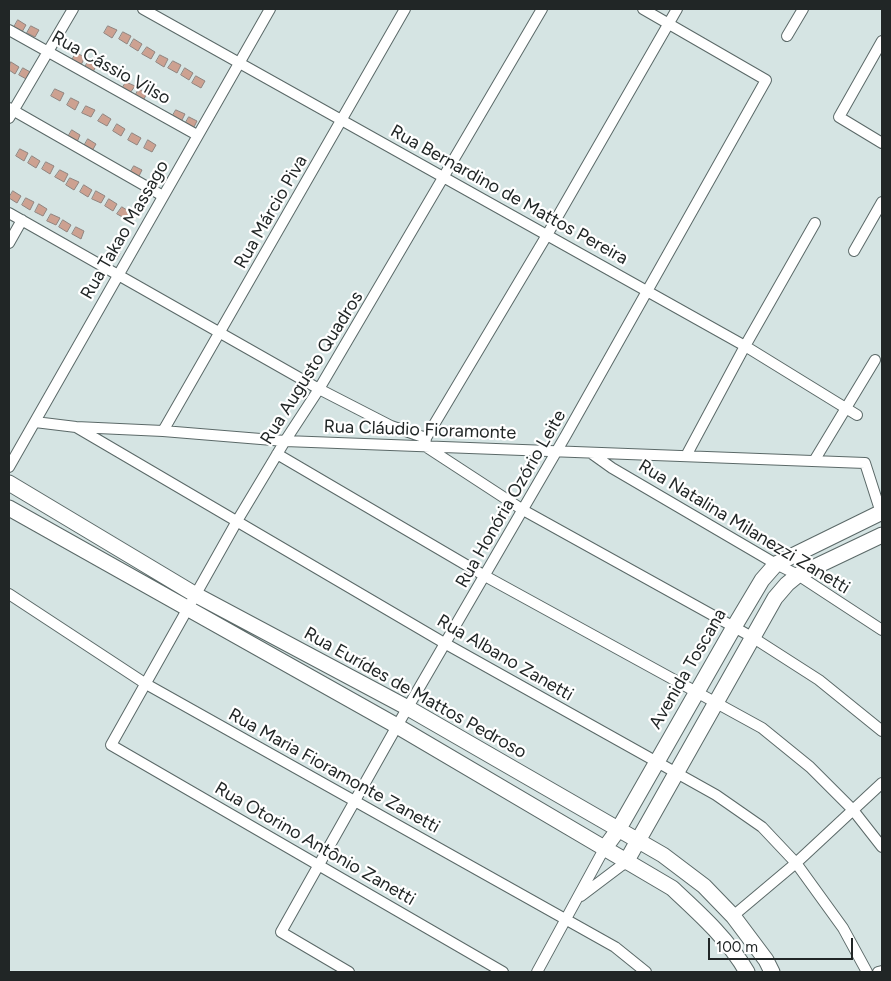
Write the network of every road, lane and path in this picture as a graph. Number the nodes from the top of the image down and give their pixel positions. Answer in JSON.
{"nodes":[{"id":1,"x":73,"y":9,"type":"edge"},
{"id":2,"x":143,"y":9,"type":"edge"},
{"id":3,"x":270,"y":9,"type":"edge"},
{"id":4,"x":406,"y":9,"type":"edge"},
{"id":5,"x":542,"y":9,"type":"edge"},
{"id":6,"x":643,"y":9,"type":"edge"},
{"id":7,"x":676,"y":9,"type":"edge"},
{"id":8,"x":803,"y":9,"type":"edge"},
{"id":9,"x":668,"y":24,"type":"junction"},
{"id":10,"x":9,"y":30,"type":"edge"},
{"id":11,"x":787,"y":36,"type":"dead end"},
{"id":12,"x":882,"y":41,"type":"edge"},
{"id":13,"x":48,"y":51,"type":"junction"},
{"id":14,"x":239,"y":63,"type":"junction"},
{"id":15,"x":10,"y":112,"type":"edge"},
{"id":16,"x":342,"y":120,"type":"junction"},
{"id":17,"x":197,"y":135,"type":"junction"},
{"id":18,"x":882,"y":143,"type":"edge"},
{"id":19,"x":445,"y":178,"type":"junction"},
{"id":20,"x":163,"y":196,"type":"junction"},
{"id":21,"x":882,"y":202,"type":"edge"},
{"id":22,"x":9,"y":213,"type":"edge"},
{"id":23,"x":22,"y":220,"type":"junction"},
{"id":24,"x":815,"y":222,"type":"dead end"},
{"id":25,"x":547,"y":235,"type":"junction"},
{"id":26,"x":9,"y":243,"type":"edge"},
{"id":27,"x":854,"y":251,"type":"dead end"},
{"id":28,"x":118,"y":275,"type":"junction"},
{"id":29,"x":647,"y":291,"type":"junction"},
{"id":30,"x":220,"y":333,"type":"junction"},
{"id":31,"x":745,"y":346,"type":"junction"},
{"id":32,"x":874,"y":360,"type":"dead end"},
{"id":33,"x":319,"y":389,"type":"junction"},
{"id":34,"x":846,"y":408,"type":"junction"},
{"id":35,"x":857,"y":415,"type":"dead end"},
{"id":36,"x":35,"y":422,"type":"junction"},
{"id":37,"x":76,"y":427,"type":"junction"},
{"id":38,"x":163,"y":431,"type":"junction"},
{"id":39,"x":286,"y":441,"type":"junction"},
{"id":40,"x":425,"y":442,"type":"junction"},
{"id":41,"x":557,"y":451,"type":"junction"},
{"id":42,"x":590,"y":452,"type":"junction"},
{"id":43,"x":277,"y":454,"type":"junction"},
{"id":44,"x":686,"y":456,"type":"junction"},
{"id":45,"x":814,"y":461,"type":"junction"},
{"id":46,"x":9,"y":467,"type":"edge"},
{"id":47,"x":9,"y":483,"type":"edge"},
{"id":48,"x":9,"y":508,"type":"edge"},
{"id":49,"x":523,"y":510,"type":"junction"},
{"id":50,"x":882,"y":513,"type":"edge"},
{"id":51,"x":236,"y":521,"type":"junction"},
{"id":52,"x":882,"y":535,"type":"edge"},
{"id":53,"x":776,"y":564,"type":"junction"},
{"id":54,"x":798,"y":575,"type":"junction"},
{"id":55,"x":485,"y":576,"type":"junction"},
{"id":56,"x":9,"y":594,"type":"edge"},
{"id":57,"x":196,"y":595,"type":"junction"},
{"id":58,"x":187,"y":609,"type":"junction"},
{"id":59,"x":734,"y":627,"type":"junction"},
{"id":60,"x":882,"y":630,"type":"edge"},
{"id":61,"x":752,"y":637,"type":"junction"},
{"id":62,"x":446,"y":644,"type":"junction"},
{"id":63,"x":146,"y":684,"type":"junction"},
{"id":64,"x":696,"y":692,"type":"junction"},
{"id":65,"x":715,"y":703,"type":"junction"},
{"id":66,"x":408,"y":708,"type":"junction"},
{"id":67,"x":397,"y":726,"type":"junction"},
{"id":68,"x":882,"y":732,"type":"edge"},
{"id":69,"x":111,"y":745,"type":"joint"},
{"id":70,"x":657,"y":762,"type":"junction"},
{"id":71,"x":676,"y":773,"type":"junction"},
{"id":72,"x":882,"y":783,"type":"edge"},
{"id":73,"x":356,"y":801,"type":"junction"},
{"id":74,"x":853,"y":810,"type":"junction"},
{"id":75,"x":618,"y":830,"type":"junction"},
{"id":76,"x":638,"y":841,"type":"junction"},
{"id":77,"x":882,"y":846,"type":"edge"},
{"id":78,"x":604,"y":850,"type":"junction"},
{"id":79,"x":626,"y":862,"type":"junction"},
{"id":80,"x":796,"y":862,"type":"junction"},
{"id":81,"x":319,"y":866,"type":"junction"},
{"id":82,"x":578,"y":898,"type":"junction"},
{"id":83,"x":733,"y":916,"type":"junction"},
{"id":84,"x":566,"y":920,"type":"junction"},
{"id":85,"x":882,"y":971,"type":"edge"},
{"id":86,"x":349,"y":972,"type":"edge"},
{"id":87,"x":503,"y":972,"type":"edge"},
{"id":88,"x":537,"y":972,"type":"edge"},
{"id":89,"x":646,"y":972,"type":"edge"},
{"id":90,"x":747,"y":972,"type":"edge"},
{"id":91,"x":772,"y":972,"type":"edge"},
{"id":92,"x":867,"y":972,"type":"edge"},
{"id":93,"x":878,"y":972,"type":"edge"}],
"edges":[{"from":1,"to":13,"type":"street"},
{"from":2,"to":14,"type":"street","name":"Rua Bernardino de Mattos Pereira"},
{"from":3,"to":14,"type":"street","name":"Rua Takao Massago"},
{"from":4,"to":16,"type":"street","name":"Rua Márcio Piva"},
{"from":5,"to":19,"type":"street","name":"Rua Augusto Quadros"},
{"from":6,"to":9,"type":"street"},
{"from":7,"to":9,"type":"street"},
{"from":8,"to":11,"type":"street"},
{"from":9,"to":25,"type":"street"},
{"from":9,"to":29,"type":"street","name":"Rua Honória Ozório Leite"},
{"from":10,"to":13,"type":"street","name":"Rua Cássio Vilso"},
{"from":12,"to":18,"type":"street"},
{"from":13,"to":15,"type":"street"},
{"from":13,"to":17,"type":"street","name":"Rua Cássio Vilso"},
{"from":14,"to":16,"type":"street","name":"Rua Bernardino de Mattos Pereira"},
{"from":14,"to":17,"type":"street","name":"Rua Takao Massago"},
{"from":15,"to":20,"type":"street"},
{"from":16,"to":19,"type":"street","name":"Rua Bernardino de Mattos Pereira"},
{"from":16,"to":30,"type":"street","name":"Rua Márcio Piva"},
{"from":17,"to":20,"type":"street","name":"Rua Takao Massago"},
{"from":19,"to":25,"type":"street","name":"Rua Bernardino de Mattos Pereira"},
{"from":19,"to":33,"type":"street","name":"Rua Augusto Quadros"},
{"from":20,"to":28,"type":"street","name":"Rua Takao Massago"},
{"from":21,"to":27,"type":"street"},
{"from":22,"to":23,"type":"street"},
{"from":23,"to":26,"type":"street"},
{"from":23,"to":28,"type":"street"},
{"from":24,"to":31,"type":"street"},
{"from":25,"to":29,"type":"street","name":"Rua Bernardino de Mattos Pereira"},
{"from":25,"to":40,"type":"street"},
{"from":28,"to":30,"type":"street"},
{"from":28,"to":36,"type":"street","name":"Rua Takao Massago"},
{"from":29,"to":31,"type":"street","name":"Rua Bernardino de Mattos Pereira"},
{"from":29,"to":41,"type":"street","name":"Rua Honória Ozório Leite"},
{"from":30,"to":33,"type":"street"},
{"from":30,"to":38,"type":"street","name":"Rua Márcio Piva"},
{"from":31,"to":34,"type":"street","name":"Rua Bernardino de Mattos Pereira"},
{"from":31,"to":44,"type":"street"},
{"from":32,"to":34,"type":"street"},
{"from":33,"to":39,"type":"street","name":"Rua Augusto Quadros"},
{"from":33,"to":40,"type":"street"},
{"from":34,"to":35,"type":"street","name":"Rua Bernardino de Mattos Pereira"},
{"from":34,"to":45,"type":"street"},
{"from":36,"to":37,"type":"street","name":"Rua Cláudio Fioramonte"},
{"from":36,"to":46,"type":"street","name":"Rua Takao Massago"},
{"from":37,"to":38,"type":"street","name":"Rua Cláudio Fioramonte"},
{"from":37,"to":51,"type":"street","name":"Rua Albano Zanetti"},
{"from":38,"to":39,"type":"street","name":"Rua Cláudio Fioramonte"},
{"from":39,"to":40,"type":"street","name":"Rua Cláudio Fioramonte"},
{"from":39,"to":43,"type":"street","name":"Rua Augusto Quadros"},
{"from":40,"to":41,"type":"street","name":"Rua Cláudio Fioramonte"},
{"from":40,"to":49,"type":"street"},
{"from":41,"to":42,"type":"street","name":"Rua Cláudio Fioramonte"},
{"from":41,"to":49,"type":"street","name":"Rua Honória Ozório Leite"},
{"from":42,"to":44,"type":"street","name":"Rua Cláudio Fioramonte"},
{"from":42,"to":53,"type":"street","name":"Rua Natalina Milanezzi Zanetti"},
{"from":43,"to":51,"type":"street","name":"Rua Augusto Quadros"},
{"from":43,"to":55,"type":"street"},
{"from":44,"to":45,"type":"street","name":"Rua Cláudio Fioramonte"},
{"from":45,"to":50,"type":"street","name":"Rua Cláudio Fioramonte"},
{"from":47,"to":57,"type":"street","name":"Rua Eurídes de Mattos Pedroso"},
{"from":48,"to":58,"type":"street"},
{"from":49,"to":55,"type":"street","name":"Rua Honória Ozório Leite"},
{"from":49,"to":59,"type":"street"},
{"from":50,"to":53,"type":"street","name":"Avenida Toscana"},
{"from":51,"to":57,"type":"street","name":"Rua Augusto Quadros"},
{"from":51,"to":62,"type":"street","name":"Rua Albano Zanetti"},
{"from":52,"to":54,"type":"street","name":"Avenida Toscana"},
{"from":53,"to":54,"type":"street","name":"Rua Natalina Milanezzi Zanetti"},
{"from":53,"to":59,"type":"street","name":"Avenida Toscana"},
{"from":54,"to":60,"type":"street","name":"Rua Natalina Milanezzi Zanetti"},
{"from":54,"to":61,"type":"street","name":"Avenida Toscana"},
{"from":55,"to":62,"type":"street","name":"Rua Honória Ozório Leite"},
{"from":55,"to":64,"type":"street"},
{"from":56,"to":63,"type":"street","name":"Rua Maria Fioramonte Zanetti"},
{"from":57,"to":58,"type":"street","name":"Rua Augusto Quadros"},
{"from":57,"to":66,"type":"street","name":"Rua Eurídes de Mattos Pedroso"},
{"from":58,"to":63,"type":"street","name":"Rua Augusto Quadros"},
{"from":58,"to":67,"type":"street"},
{"from":59,"to":61,"type":"street"},
{"from":59,"to":64,"type":"street","name":"Avenida Toscana"},
{"from":61,"to":65,"type":"street","name":"Avenida Toscana"},
{"from":61,"to":68,"type":"street"},
{"from":62,"to":66,"type":"street","name":"Rua Honória Ozório Leite"},
{"from":62,"to":70,"type":"street","name":"Rua Albano Zanetti"},
{"from":63,"to":69,"type":"street","name":"Rua Augusto Quadros"},
{"from":63,"to":73,"type":"street","name":"Rua Maria Fioramonte Zanetti"},
{"from":64,"to":65,"type":"street"},
{"from":64,"to":70,"type":"street","name":"Avenida Toscana"},
{"from":65,"to":71,"type":"street","name":"Avenida Toscana"},
{"from":65,"to":74,"type":"street"},
{"from":66,"to":67,"type":"street","name":"Rua Honória Ozório Leite"},
{"from":66,"to":75,"type":"street","name":"Rua Eurídes de Mattos Pedroso"},
{"from":67,"to":73,"type":"street","name":"Rua Honória Ozório Leite"},
{"from":67,"to":78,"type":"street"},
{"from":69,"to":81,"type":"street","name":"Rua Otorino Antônio Zanetti"},
{"from":70,"to":71,"type":"street","name":"Rua Albano Zanetti"},
{"from":70,"to":75,"type":"street","name":"Avenida Toscana"},
{"from":71,"to":76,"type":"street","name":"Avenida Toscana"},
{"from":71,"to":80,"type":"street","name":"Rua Albano Zanetti"},
{"from":72,"to":74,"type":"street"},
{"from":73,"to":81,"type":"street","name":"Rua Honória Ozório Leite"},
{"from":73,"to":84,"type":"street","name":"Rua Maria Fioramonte Zanetti"},
{"from":74,"to":77,"type":"street"},
{"from":74,"to":80,"type":"street"},
{"from":75,"to":76,"type":"street","name":"Rua Eurídes de Mattos Pedroso"},
{"from":75,"to":78,"type":"street","name":"Avenida Toscana"},
{"from":76,"to":79,"type":"street","name":"Avenida Toscana"},
{"from":76,"to":83,"type":"street","name":"Rua Eurídes de Mattos Pedroso"},
{"from":78,"to":79,"type":"street"},
{"from":78,"to":82,"type":"street","name":"Avenida Toscana"},
{"from":79,"to":82,"type":"street","name":"Avenida Toscana"},
{"from":79,"to":90,"type":"street"},
{"from":80,"to":83,"type":"street"},
{"from":80,"to":92,"type":"street","name":"Rua Albano Zanetti"},
{"from":81,"to":86,"type":"street","name":"Rua Honória Ozório Leite"},
{"from":81,"to":87,"type":"street","name":"Rua Otorino Antônio Zanetti"},
{"from":82,"to":84,"type":"street","name":"Avenida Toscana"},
{"from":83,"to":91,"type":"street","name":"Rua Eurídes de Mattos Pedroso"},
{"from":84,"to":88,"type":"street","name":"Avenida Toscana"},
{"from":84,"to":89,"type":"street","name":"Rua Maria Fioramonte Zanetti"},
{"from":85,"to":93,"type":"street"}]}
